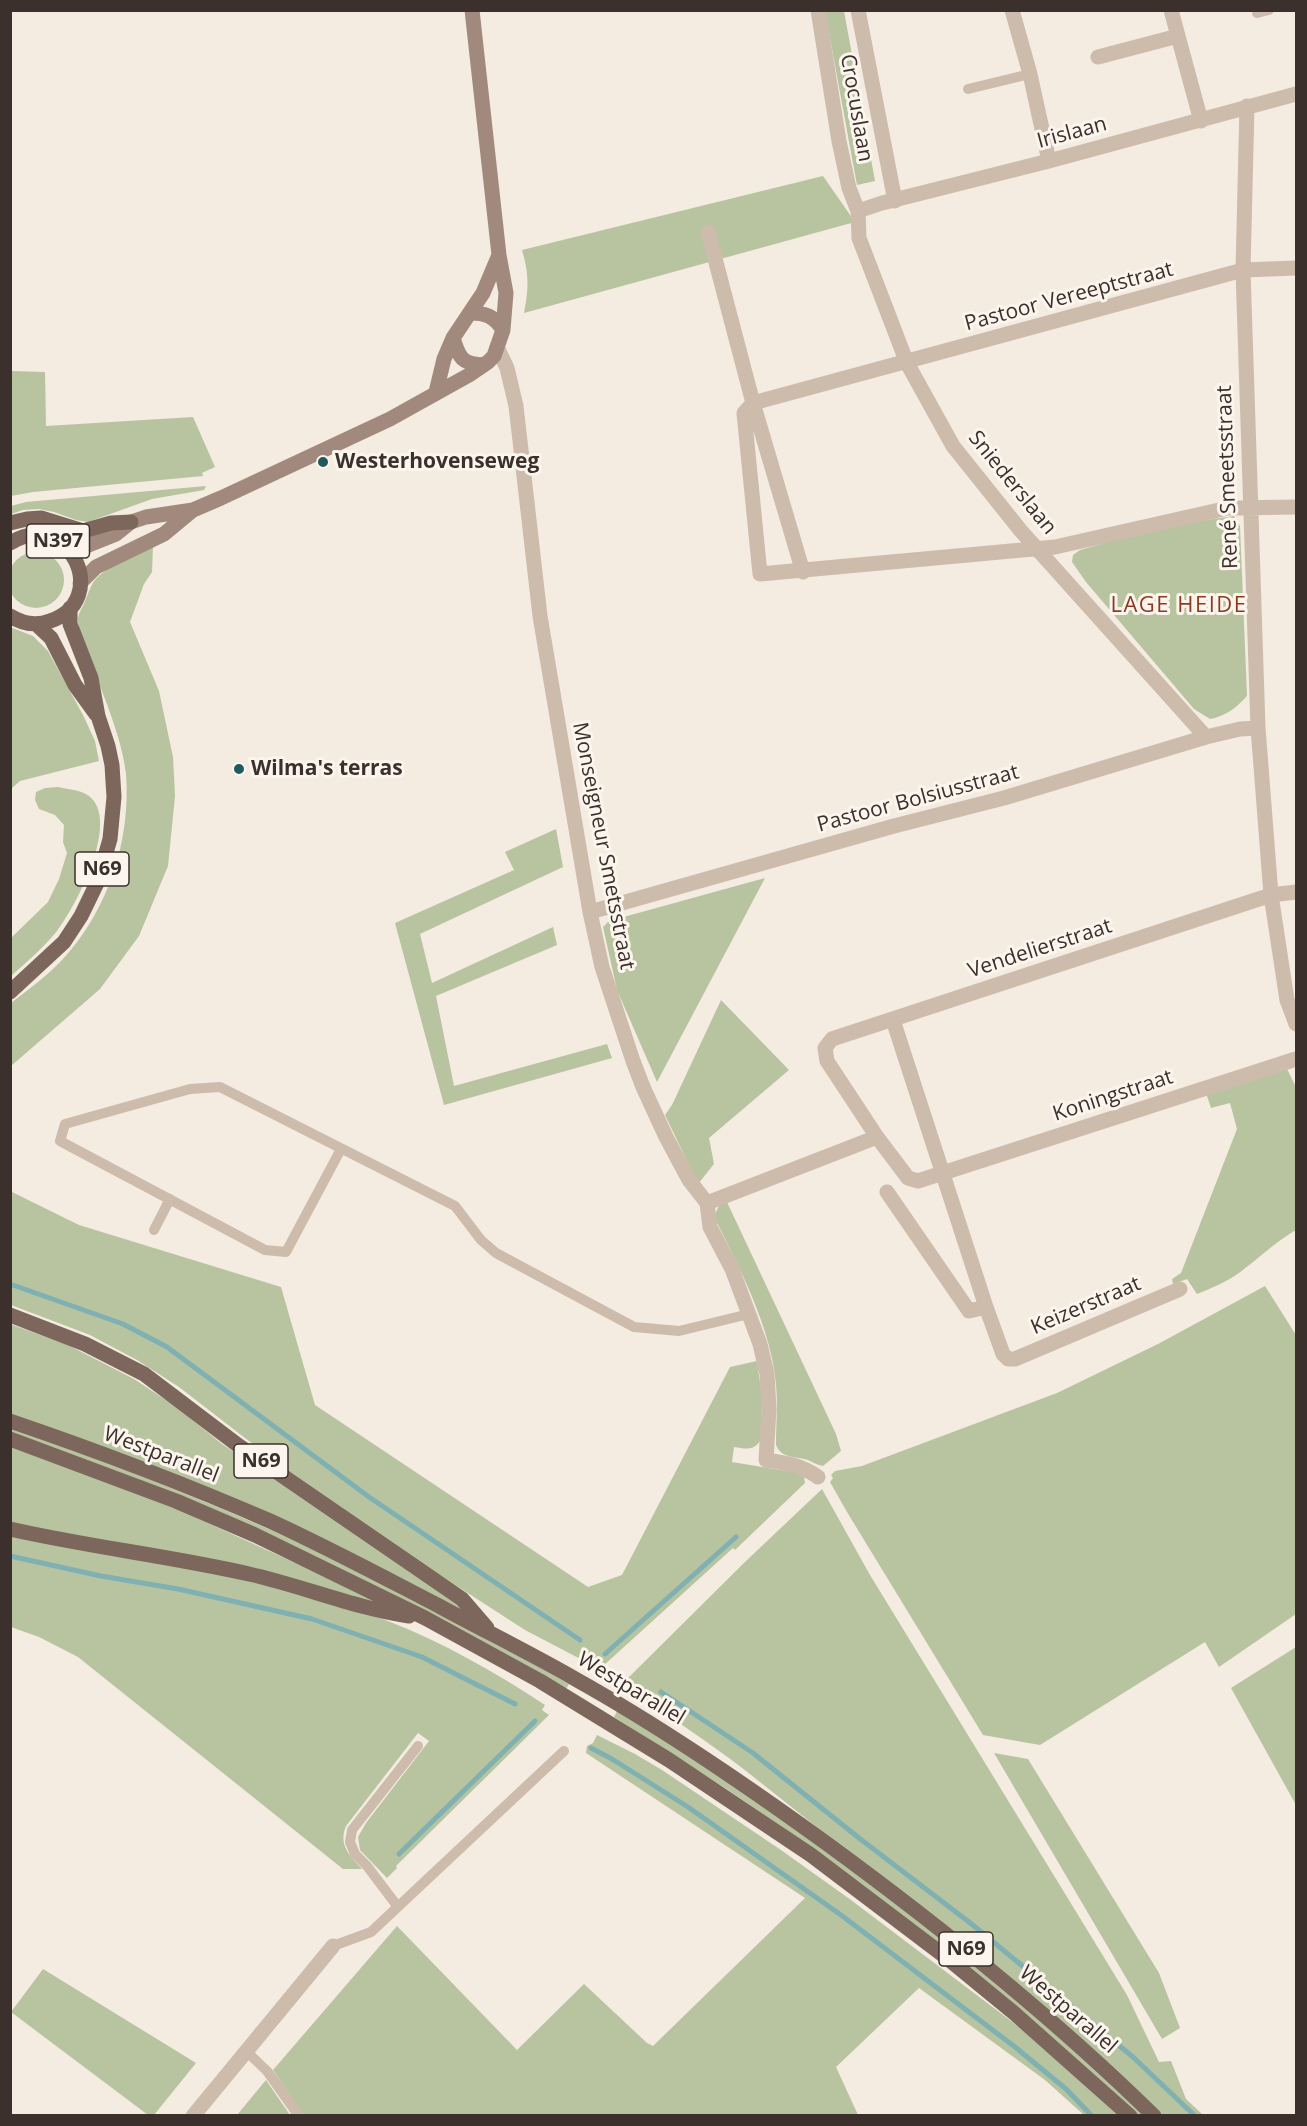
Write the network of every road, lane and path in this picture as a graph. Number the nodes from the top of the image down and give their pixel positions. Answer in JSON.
{"nodes":[{"id":1,"x":472,"y":10,"type":"edge"},
{"id":2,"x":819,"y":10,"type":"edge"},
{"id":3,"x":858,"y":10,"type":"edge"},
{"id":4,"x":1012,"y":10,"type":"edge"},
{"id":5,"x":1171,"y":10,"type":"edge"},
{"id":6,"x":1269,"y":10,"type":"edge"},
{"id":7,"x":1257,"y":13,"type":"dead end"},
{"id":8,"x":1178,"y":36,"type":"junction"},
{"id":9,"x":1098,"y":57,"type":"dead end"},
{"id":10,"x":1030,"y":74,"type":"junction"},
{"id":11,"x":968,"y":89,"type":"dead end"},
{"id":12,"x":1296,"y":94,"type":"edge"},
{"id":13,"x":1247,"y":106,"type":"junction"},
{"id":14,"x":1201,"y":121,"type":"junction"},
{"id":15,"x":1049,"y":161,"type":"junction"},
{"id":16,"x":895,"y":201,"type":"junction"},
{"id":17,"x":858,"y":211,"type":"junction"},
{"id":18,"x":708,"y":232,"type":"dead end"},
{"id":19,"x":499,"y":255,"type":"junction"},
{"id":20,"x":1296,"y":268,"type":"edge"},
{"id":21,"x":1243,"y":270,"type":"junction"},
{"id":22,"x":470,"y":313,"type":"junction"},
{"id":23,"x":503,"y":330,"type":"junction"},
{"id":24,"x":453,"y":338,"type":"junction"},
{"id":25,"x":497,"y":347,"type":"junction"},
{"id":26,"x":907,"y":363,"type":"junction"},
{"id":27,"x":484,"y":365,"type":"junction"},
{"id":28,"x":507,"y":369,"type":"junction"},
{"id":29,"x":436,"y":392,"type":"junction"},
{"id":30,"x":753,"y":403,"type":"junction"},
{"id":31,"x":1250,"y":507,"type":"junction"},
{"id":32,"x":1296,"y":507,"type":"edge"},
{"id":33,"x":193,"y":510,"type":"junction"},
{"id":34,"x":131,"y":522,"type":"junction"},
{"id":35,"x":10,"y":524,"type":"edge"},
{"id":36,"x":10,"y":543,"type":"edge"},
{"id":37,"x":66,"y":546,"type":"junction"},
{"id":38,"x":1037,"y":549,"type":"junction"},
{"id":39,"x":803,"y":572,"type":"junction"},
{"id":40,"x":81,"y":583,"type":"junction"},
{"id":41,"x":70,"y":608,"type":"junction"},
{"id":42,"x":10,"y":616,"type":"edge"},
{"id":43,"x":36,"y":624,"type":"junction"},
{"id":44,"x":98,"y":716,"type":"junction"},
{"id":45,"x":1258,"y":728,"type":"junction"},
{"id":46,"x":1206,"y":737,"type":"junction"},
{"id":47,"x":1296,"y":892,"type":"edge"},
{"id":48,"x":1271,"y":895,"type":"junction"},
{"id":49,"x":590,"y":912,"type":"junction"},
{"id":50,"x":10,"y":992,"type":"edge"},
{"id":51,"x":893,"y":1020,"type":"junction"},
{"id":52,"x":1296,"y":1024,"type":"edge"},
{"id":53,"x":825,"y":1048,"type":"joint"},
{"id":54,"x":1296,"y":1059,"type":"edge"},
{"id":55,"x":878,"y":1137,"type":"junction"},
{"id":56,"x":341,"y":1149,"type":"junction"},
{"id":57,"x":942,"y":1172,"type":"junction"},
{"id":58,"x":887,"y":1192,"type":"dead end"},
{"id":59,"x":170,"y":1199,"type":"junction"},
{"id":60,"x":707,"y":1203,"type":"junction"},
{"id":61,"x":154,"y":1230,"type":"dead end"},
{"id":62,"x":1180,"y":1289,"type":"dead end"},
{"id":63,"x":986,"y":1307,"type":"junction"},
{"id":64,"x":749,"y":1314,"type":"junction"},
{"id":65,"x":10,"y":1315,"type":"edge"},
{"id":66,"x":10,"y":1421,"type":"edge"},
{"id":67,"x":10,"y":1439,"type":"edge"},
{"id":68,"x":818,"y":1477,"type":"dead end"},
{"id":69,"x":10,"y":1529,"type":"edge"},
{"id":70,"x":425,"y":1618,"type":"junction"},
{"id":71,"x":493,"y":1635,"type":"junction"},
{"id":72,"x":418,"y":1746,"type":"dead end"},
{"id":73,"x":564,"y":1751,"type":"dead end"},
{"id":74,"x":398,"y":1907,"type":"junction"},
{"id":75,"x":333,"y":1946,"type":"joint"},
{"id":76,"x":245,"y":2050,"type":"junction"},
{"id":77,"x":193,"y":2115,"type":"edge"},
{"id":78,"x":299,"y":2115,"type":"edge"},
{"id":79,"x":1130,"y":2115,"type":"edge"},
{"id":80,"x":1154,"y":2115,"type":"edge"}],
"edges":[{"from":1,"to":19,"type":"street"},
{"from":2,"to":17,"type":"street","name":"Crocuslaan"},
{"from":3,"to":16,"type":"street","name":"Crocuslaan"},
{"from":4,"to":10,"type":"street"},
{"from":5,"to":8,"type":"street"},
{"from":6,"to":7,"type":"lane"},
{"from":8,"to":9,"type":"street"},
{"from":8,"to":14,"type":"street"},
{"from":10,"to":11,"type":"lane"},
{"from":10,"to":15,"type":"street"},
{"from":12,"to":13,"type":"street","name":"Irislaan"},
{"from":13,"to":14,"type":"street","name":"Irislaan"},
{"from":13,"to":21,"type":"street","name":"René Smeetsstraat"},
{"from":14,"to":15,"type":"street","name":"Irislaan"},
{"from":15,"to":16,"type":"street","name":"Irislaan"},
{"from":16,"to":17,"type":"street","name":"Irislaan"},
{"from":17,"to":26,"type":"street","name":"Sniederslaan"},
{"from":18,"to":30,"type":"street"},
{"from":19,"to":22,"type":"street"},
{"from":19,"to":23,"type":"street"},
{"from":20,"to":21,"type":"street","name":"Pastoor Vereeptstraat"},
{"from":21,"to":26,"type":"street","name":"Pastoor Vereeptstraat"},
{"from":21,"to":31,"type":"street","name":"René Smeetsstraat"},
{"from":22,"to":23,"type":"street"},
{"from":22,"to":24,"type":"street"},
{"from":23,"to":25,"type":"street"},
{"from":24,"to":27,"type":"street"},
{"from":24,"to":29,"type":"street"},
{"from":25,"to":27,"type":"street"},
{"from":25,"to":28,"type":"street","name":"Monseigneur Smetsstraat"},
{"from":26,"to":30,"type":"street","name":"Pastoor Vereeptstraat"},
{"from":26,"to":38,"type":"street","name":"Sniederslaan"},
{"from":27,"to":28,"type":"street"},
{"from":27,"to":29,"type":"street"},
{"from":28,"to":49,"type":"street","name":"Monseigneur Smetsstraat"},
{"from":29,"to":33,"type":"street"},
{"from":30,"to":39,"type":"street"},
{"from":30,"to":39,"type":"street"},
{"from":31,"to":32,"type":"street"},
{"from":31,"to":38,"type":"street"},
{"from":31,"to":45,"type":"street","name":"René Smeetsstraat"},
{"from":33,"to":34,"type":"street"},
{"from":33,"to":40,"type":"street"},
{"from":34,"to":35,"type":"main road","number":"N397"},
{"from":34,"to":37,"type":"street"},
{"from":36,"to":37,"type":"main road","number":"N397"},
{"from":37,"to":40,"type":"main road","number":"N397"},
{"from":38,"to":39,"type":"street"},
{"from":38,"to":46,"type":"street","name":"Sniederslaan"},
{"from":40,"to":41,"type":"main road","number":"N397"},
{"from":41,"to":43,"type":"main road"},
{"from":41,"to":44,"type":"main road","number":"N69"},
{"from":42,"to":43,"type":"main road"},
{"from":43,"to":44,"type":"main road","number":"N69"},
{"from":44,"to":50,"type":"main road","number":"N69"},
{"from":45,"to":46,"type":"street","name":"Pastoor Bolsiusstraat"},
{"from":45,"to":48,"type":"street","name":"René Smeetsstraat"},
{"from":46,"to":49,"type":"street","name":"Pastoor Bolsiusstraat"},
{"from":47,"to":48,"type":"street","name":"Vendelierstraat"},
{"from":48,"to":51,"type":"street","name":"Vendelierstraat"},
{"from":48,"to":52,"type":"street","name":"René Smeetsstraat"},
{"from":49,"to":60,"type":"street","name":"Monseigneur Smetsstraat"},
{"from":51,"to":53,"type":"street","name":"Vendelierstraat"},
{"from":51,"to":57,"type":"street"},
{"from":53,"to":55,"type":"street","name":"Koningstraat"},
{"from":54,"to":57,"type":"street","name":"Koningstraat"},
{"from":55,"to":57,"type":"street","name":"Koningstraat"},
{"from":55,"to":60,"type":"street"},
{"from":56,"to":59,"type":"lane"},
{"from":56,"to":59,"type":"lane"},
{"from":56,"to":64,"type":"lane"},
{"from":57,"to":63,"type":"street"},
{"from":58,"to":63,"type":"street"},
{"from":59,"to":61,"type":"lane"},
{"from":60,"to":64,"type":"street","name":"Monseigneur Smetsstraat"},
{"from":62,"to":63,"type":"street","name":"Keizerstraat"},
{"from":64,"to":68,"type":"street","name":"Monseigneur Smetsstraat"},
{"from":65,"to":71,"type":"main road","number":"N69"},
{"from":66,"to":71,"type":"main road","name":"Westparallel","number":"N69"},
{"from":67,"to":70,"type":"main road","name":"Westparallel","number":"N69"},
{"from":69,"to":70,"type":"main road","number":"N69"},
{"from":70,"to":79,"type":"main road","name":"Westparallel","number":"N69"},
{"from":71,"to":80,"type":"main road","name":"Westparallel","number":"N69"},
{"from":72,"to":74,"type":"lane"},
{"from":73,"to":74,"type":"lane"},
{"from":74,"to":75,"type":"lane"},
{"from":75,"to":76,"type":"street"},
{"from":76,"to":77,"type":"street"},
{"from":76,"to":78,"type":"lane"}]}
